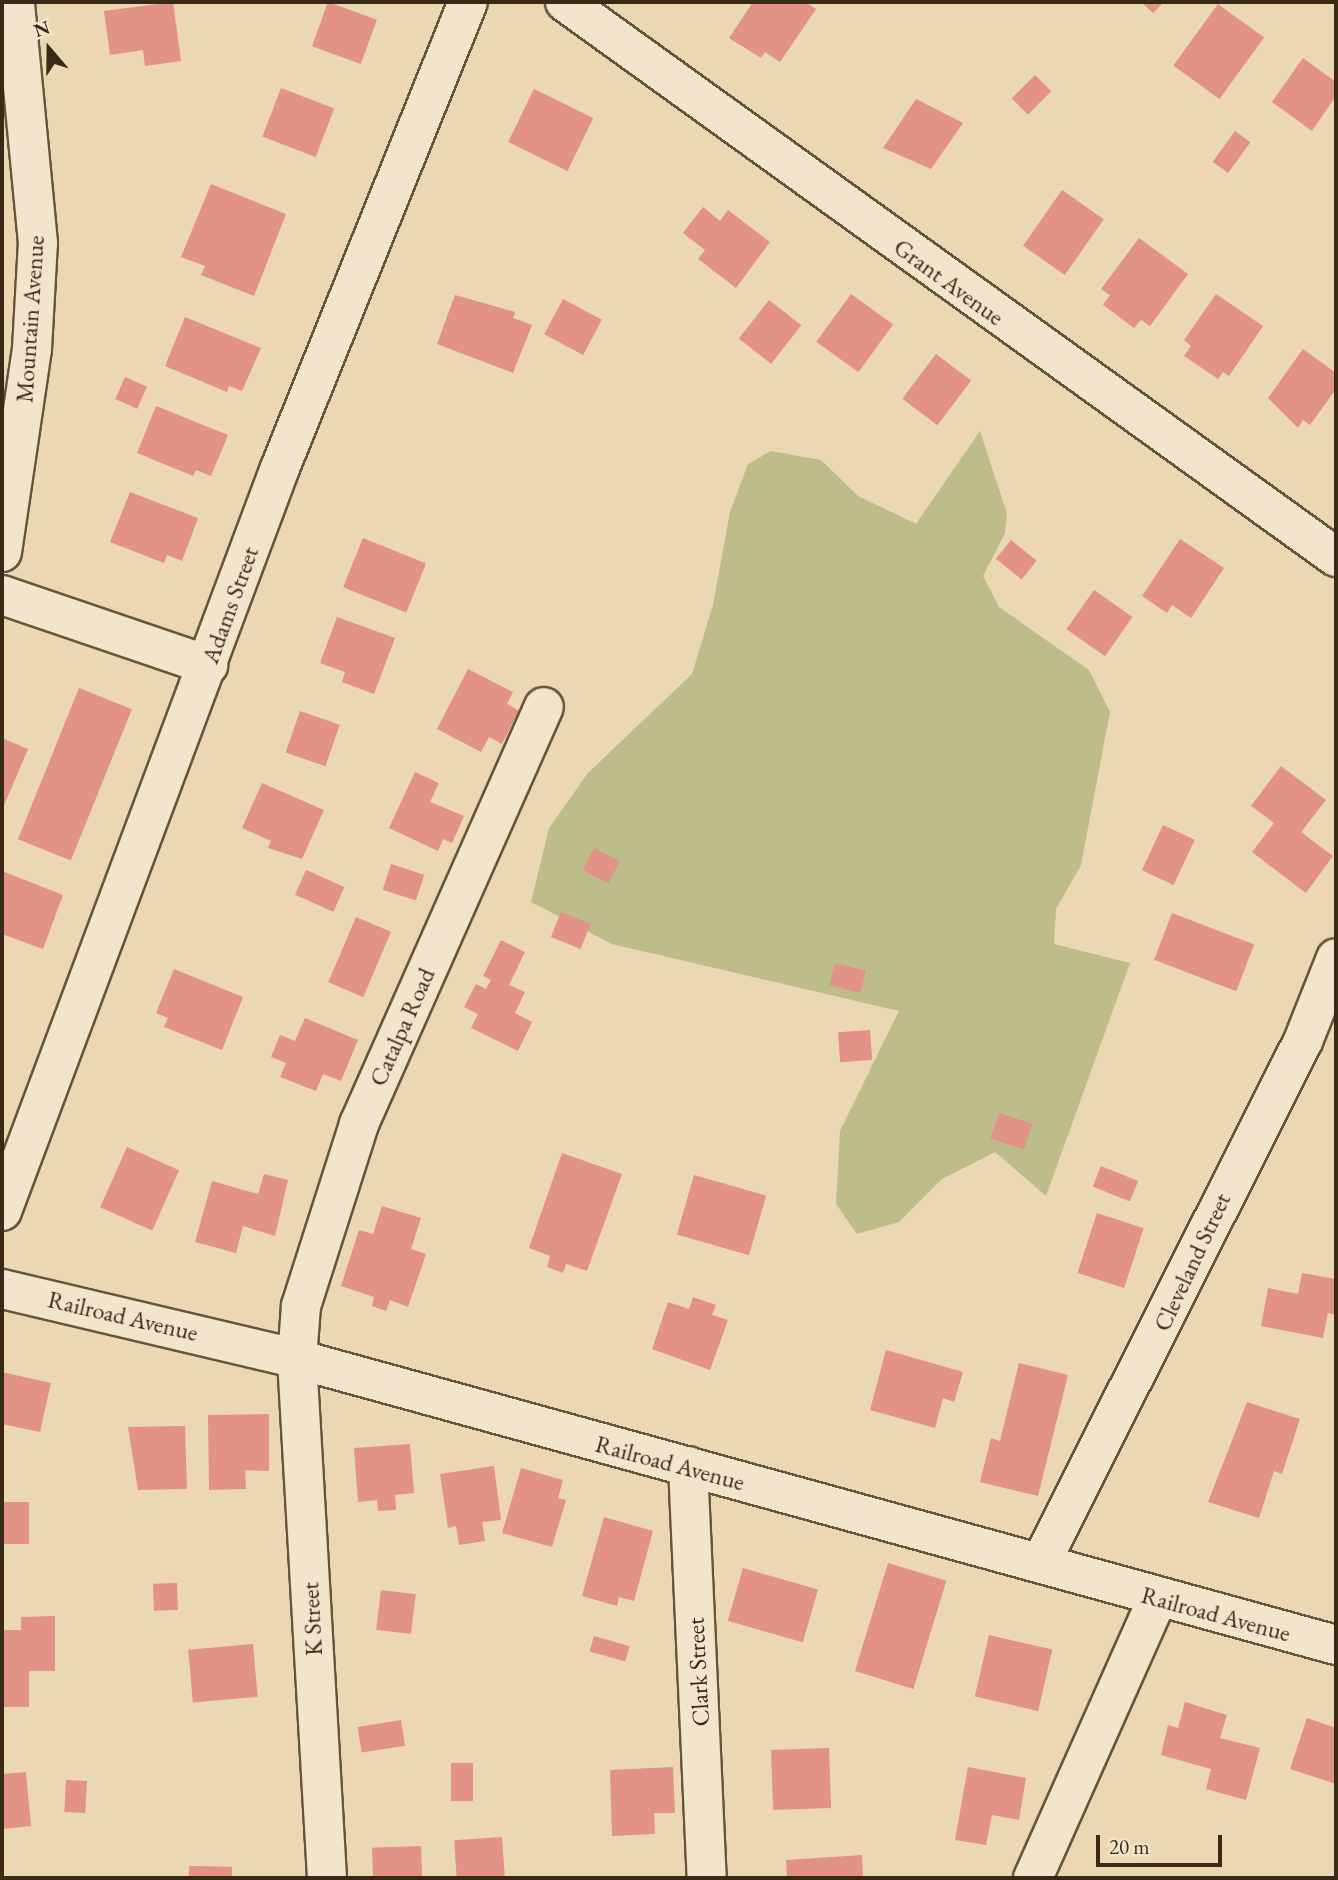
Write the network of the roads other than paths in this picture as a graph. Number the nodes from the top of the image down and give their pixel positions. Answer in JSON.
{"nodes":[{"id":1,"x":15,"y":2,"type":"edge"},
{"id":2,"x":468,"y":2,"type":"edge"},
{"id":3,"x":565,"y":2,"type":"edge"},
{"id":4,"x":2,"y":552,"type":"edge"},
{"id":5,"x":1336,"y":557,"type":"edge"},
{"id":6,"x":2,"y":595,"type":"edge"},
{"id":7,"x":208,"y":665,"type":"junction"},
{"id":8,"x":544,"y":706,"type":"dead end"},
{"id":9,"x":1336,"y":958,"type":"edge"},
{"id":10,"x":2,"y":1211,"type":"edge"},
{"id":11,"x":2,"y":1289,"type":"edge"},
{"id":12,"x":297,"y":1359,"type":"junction"},
{"id":13,"x":688,"y":1466,"type":"junction"},
{"id":14,"x":1041,"y":1562,"type":"junction"},
{"id":15,"x":1157,"y":1600,"type":"junction"},
{"id":16,"x":1336,"y":1645,"type":"edge"},
{"id":17,"x":327,"y":1878,"type":"edge"},
{"id":18,"x":708,"y":1878,"type":"edge"},
{"id":19,"x":1033,"y":1878,"type":"edge"}],
"edges":[{"from":1,"to":4,"type":"street","name":"Mountain Avenue"},
{"from":2,"to":7,"type":"street","name":"Adams Street"},
{"from":3,"to":5,"type":"street","name":"Grant Avenue"},
{"from":6,"to":7,"type":"street"},
{"from":7,"to":10,"type":"street","name":"Adams Street"},
{"from":8,"to":12,"type":"street","name":"Catalpa Road"},
{"from":9,"to":14,"type":"street","name":"Cleveland Street"},
{"from":11,"to":12,"type":"street","name":"Railroad Avenue"},
{"from":12,"to":13,"type":"street","name":"Railroad Avenue"},
{"from":12,"to":17,"type":"street","name":"K Street"},
{"from":13,"to":14,"type":"street","name":"Railroad Avenue"},
{"from":13,"to":18,"type":"street","name":"Clark Street"},
{"from":14,"to":15,"type":"street","name":"Railroad Avenue"},
{"from":15,"to":16,"type":"street","name":"Railroad Avenue"},
{"from":15,"to":19,"type":"street"}]}
